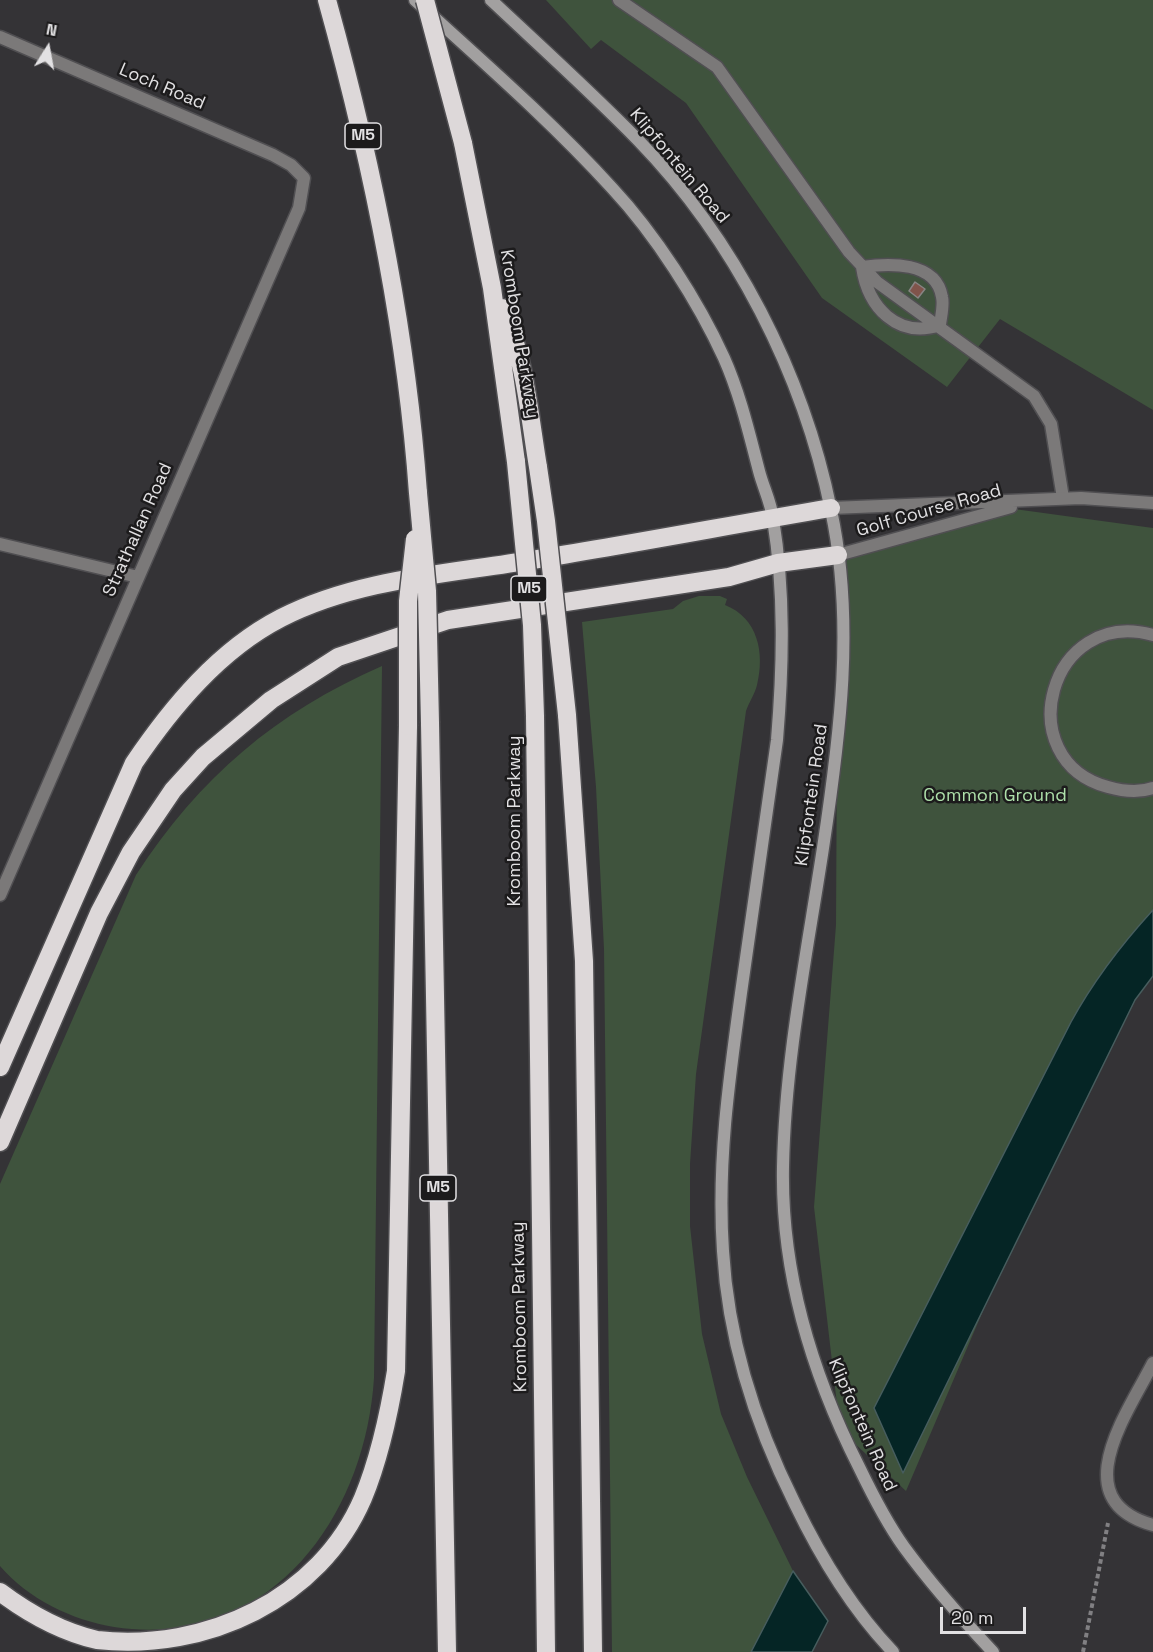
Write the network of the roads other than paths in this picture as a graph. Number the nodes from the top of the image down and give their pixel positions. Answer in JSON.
{"nodes":[{"id":1,"x":327,"y":0,"type":"edge"},
{"id":2,"x":415,"y":0,"type":"edge"},
{"id":3,"x":425,"y":0,"type":"edge"},
{"id":4,"x":491,"y":0,"type":"edge"},
{"id":5,"x":622,"y":0,"type":"edge"},
{"id":6,"x":0,"y":37,"type":"edge"},
{"id":7,"x":304,"y":178,"type":"joint"},
{"id":8,"x":862,"y":267,"type":"junction"},
{"id":9,"x":492,"y":288,"type":"junction"},
{"id":10,"x":940,"y":325,"type":"junction"},
{"id":11,"x":1063,"y":498,"type":"junction"},
{"id":12,"x":419,"y":501,"type":"junction"},
{"id":13,"x":1030,"y":502,"type":"junction"},
{"id":14,"x":1153,"y":503,"type":"edge"},
{"id":15,"x":831,"y":508,"type":"junction"},
{"id":16,"x":773,"y":518,"type":"junction"},
{"id":17,"x":0,"y":544,"type":"edge"},
{"id":18,"x":838,"y":555,"type":"junction"},
{"id":19,"x":778,"y":563,"type":"junction"},
{"id":20,"x":138,"y":577,"type":"junction"},
{"id":21,"x":1153,"y":635,"type":"edge"},
{"id":22,"x":1153,"y":788,"type":"edge"},
{"id":23,"x":0,"y":895,"type":"edge"},
{"id":24,"x":0,"y":1067,"type":"edge"},
{"id":25,"x":0,"y":1142,"type":"edge"},
{"id":26,"x":1153,"y":1363,"type":"edge"},
{"id":27,"x":1153,"y":1525,"type":"edge"},
{"id":28,"x":0,"y":1592,"type":"edge"},
{"id":29,"x":890,"y":1651,"type":"edge"},
{"id":30,"x":447,"y":1652,"type":"edge"},
{"id":31,"x":546,"y":1652,"type":"edge"},
{"id":32,"x":593,"y":1652,"type":"edge"},
{"id":33,"x":993,"y":1652,"type":"edge"}],
"edges":[{"from":1,"to":12,"type":"highway","number":"M5"},
{"from":2,"to":16,"type":"main road"},
{"from":3,"to":9,"type":"highway","name":"Kromboom Parkway","number":"M5","bridge":true},
{"from":4,"to":15,"type":"main road","name":"Klipfontein Road"},
{"from":5,"to":8,"type":"street"},
{"from":6,"to":7,"type":"street","name":"Loch Road"},
{"from":7,"to":20,"type":"street","name":"Strathallan Road"},
{"from":8,"to":10,"type":"street"},
{"from":8,"to":10,"type":"street"},
{"from":8,"to":10,"type":"street"},
{"from":9,"to":31,"type":"highway","name":"Kromboom Parkway","number":"M5","bridge":true},
{"from":9,"to":32,"type":"highway","bridge":true},
{"from":10,"to":11,"type":"street"},
{"from":11,"to":13,"type":"street","name":"Golf Course Road"},
{"from":11,"to":14,"type":"street","name":"Golf Course Road"},
{"from":12,"to":28,"type":"highway","bridge":true},
{"from":12,"to":30,"type":"highway","number":"M5","bridge":true},
{"from":13,"to":15,"type":"street","name":"Golf Course Road"},
{"from":13,"to":18,"type":"street","name":"Golf Course Road"},
{"from":15,"to":16,"type":"highway"},
{"from":15,"to":18,"type":"main road","name":"Klipfontein Road"},
{"from":16,"to":19,"type":"main road"},
{"from":16,"to":24,"type":"highway"},
{"from":17,"to":20,"type":"street"},
{"from":18,"to":19,"type":"highway"},
{"from":18,"to":33,"type":"main road","name":"Klipfontein Road"},
{"from":19,"to":25,"type":"highway"},
{"from":19,"to":29,"type":"main road"},
{"from":20,"to":23,"type":"street","name":"Strathallan Road"},
{"from":21,"to":22,"type":"street"},
{"from":26,"to":27,"type":"street"}]}
